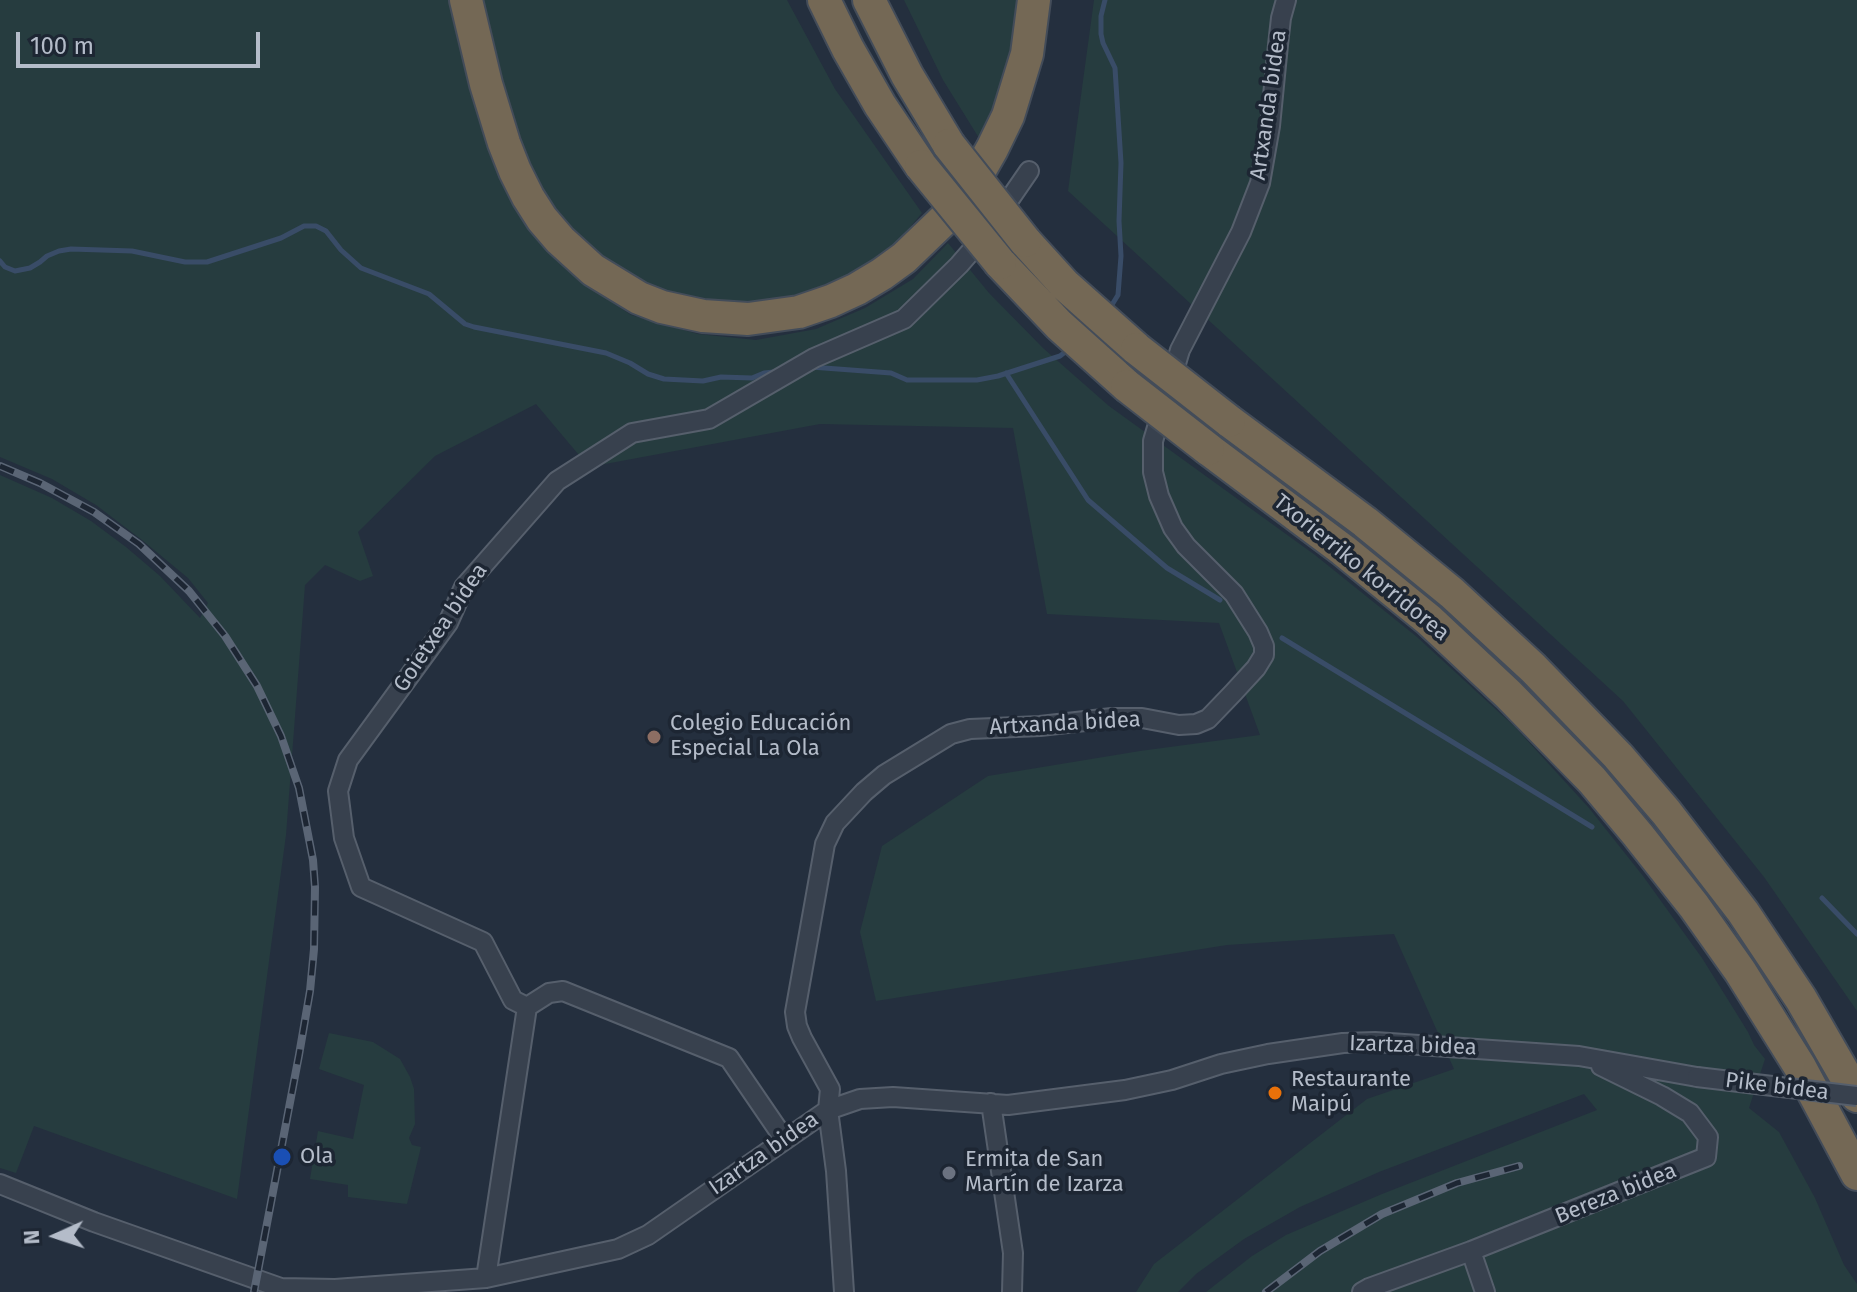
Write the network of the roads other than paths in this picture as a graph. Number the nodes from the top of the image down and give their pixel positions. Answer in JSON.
{"nodes":[{"id":1,"x":466,"y":0,"type":"edge"},
{"id":2,"x":824,"y":0,"type":"edge"},
{"id":3,"x":869,"y":0,"type":"edge"},
{"id":4,"x":1034,"y":0,"type":"edge"},
{"id":5,"x":1286,"y":0,"type":"edge"},
{"id":6,"x":1029,"y":171,"type":"dead end"},
{"id":7,"x":527,"y":1007,"type":"junction"},
{"id":8,"x":1579,"y":1056,"type":"junction"},
{"id":9,"x":1697,"y":1077,"type":"joint"},
{"id":10,"x":1857,"y":1096,"type":"edge"},
{"id":11,"x":991,"y":1103,"type":"junction"},
{"id":12,"x":828,"y":1110,"type":"junction"},
{"id":13,"x":785,"y":1140,"type":"junction"},
{"id":14,"x":1857,"y":1174,"type":"edge"},
{"id":15,"x":0,"y":1184,"type":"edge"},
{"id":16,"x":1471,"y":1251,"type":"junction"},
{"id":17,"x":486,"y":1278,"type":"junction"},
{"id":18,"x":844,"y":1292,"type":"edge"},
{"id":19,"x":1012,"y":1292,"type":"edge"},
{"id":20,"x":1362,"y":1292,"type":"edge"},
{"id":21,"x":1485,"y":1292,"type":"edge"}],
"edges":[{"from":1,"to":4,"type":"highway"},
{"from":2,"to":14,"type":"highway","name":"Txorierriko korridorea","bridge":true},
{"from":3,"to":10,"type":"highway","name":"Txorierriko korridorea","bridge":true},
{"from":5,"to":12,"type":"street","name":"Artxanda bidea"},
{"from":6,"to":7,"type":"street","name":"Goietxea bidea"},
{"from":7,"to":13,"type":"street"},
{"from":7,"to":17,"type":"street"},
{"from":8,"to":9,"type":"street","name":"Izartza bidea"},
{"from":8,"to":11,"type":"street","name":"Izartza bidea"},
{"from":8,"to":16,"type":"street","name":"Bereza bidea"},
{"from":9,"to":10,"type":"street","name":"Pike bidea","bridge":true},
{"from":11,"to":12,"type":"street","name":"Izartza bidea"},
{"from":11,"to":19,"type":"street"},
{"from":12,"to":13,"type":"street","name":"Izartza bidea"},
{"from":12,"to":18,"type":"street"},
{"from":13,"to":17,"type":"street","name":"Izartza bidea"},
{"from":15,"to":17,"type":"street","name":"Izartza bidea"},
{"from":16,"to":20,"type":"street","name":"Bereza bidea"},
{"from":16,"to":21,"type":"street"}]}
